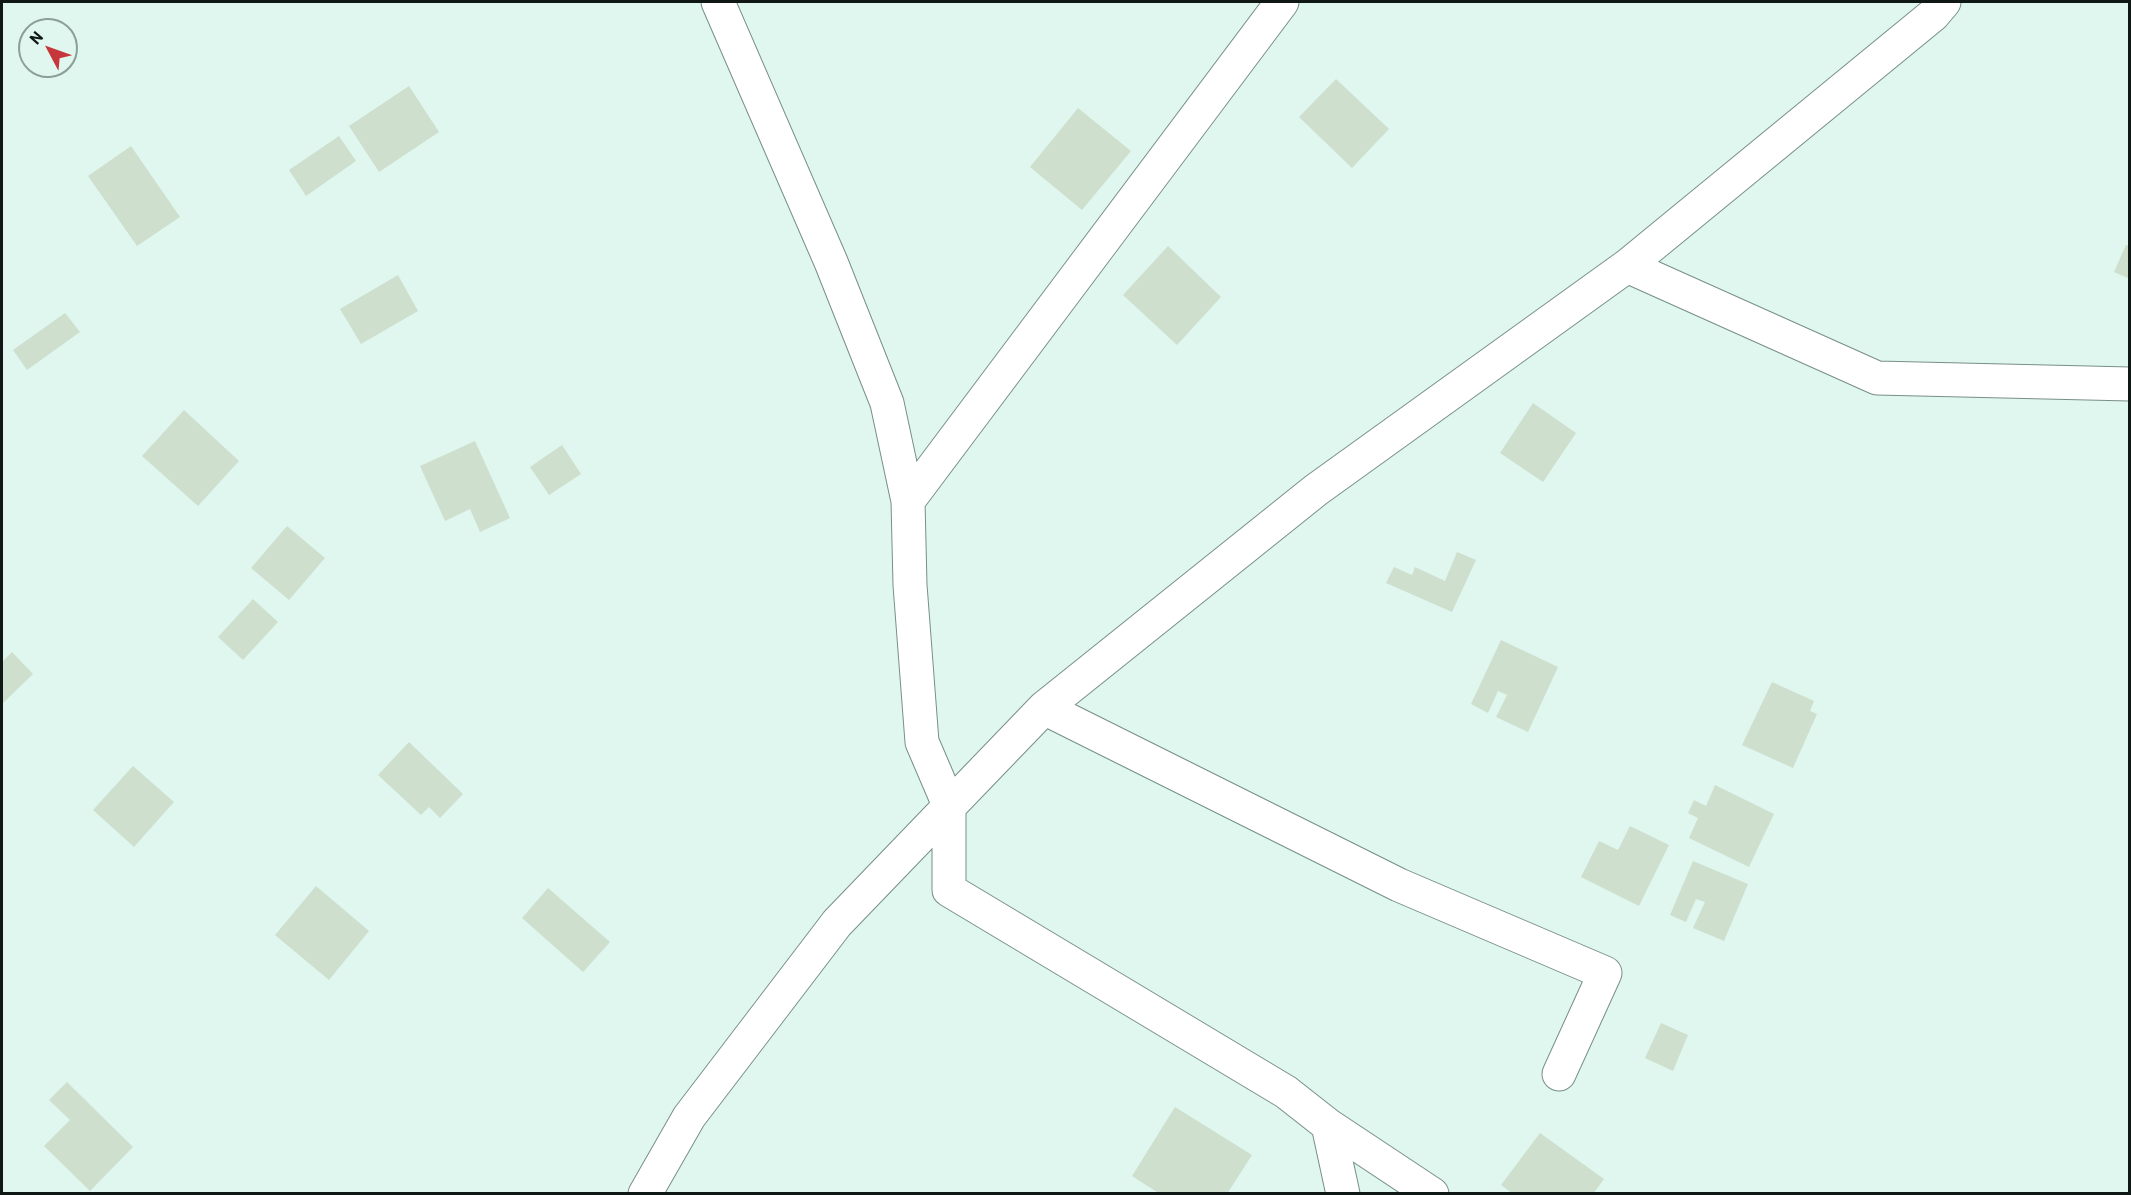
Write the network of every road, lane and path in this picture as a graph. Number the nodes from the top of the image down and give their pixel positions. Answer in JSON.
{"nodes":[{"id":1,"x":718,"y":2,"type":"edge"},
{"id":2,"x":1282,"y":2,"type":"edge"},
{"id":3,"x":1944,"y":2,"type":"edge"},
{"id":4,"x":1627,"y":266,"type":"junction"},
{"id":5,"x":2130,"y":384,"type":"edge"},
{"id":6,"x":908,"y":501,"type":"junction"},
{"id":7,"x":1044,"y":708,"type":"junction"},
{"id":8,"x":949,"y":806,"type":"junction"},
{"id":9,"x":1559,"y":1074,"type":"dead end"},
{"id":10,"x":1328,"y":1125,"type":"junction"},
{"id":11,"x":645,"y":1194,"type":"edge"},
{"id":12,"x":1344,"y":1194,"type":"edge"},
{"id":13,"x":1432,"y":1194,"type":"edge"}],
"edges":[{"from":1,"to":6,"type":"street"},
{"from":2,"to":6,"type":"street"},
{"from":3,"to":4,"type":"street"},
{"from":4,"to":5,"type":"street"},
{"from":4,"to":7,"type":"street"},
{"from":6,"to":8,"type":"street"},
{"from":7,"to":8,"type":"street"},
{"from":7,"to":9,"type":"street"},
{"from":8,"to":10,"type":"street"},
{"from":8,"to":11,"type":"street"},
{"from":10,"to":12,"type":"street"},
{"from":10,"to":13,"type":"street"}]}
